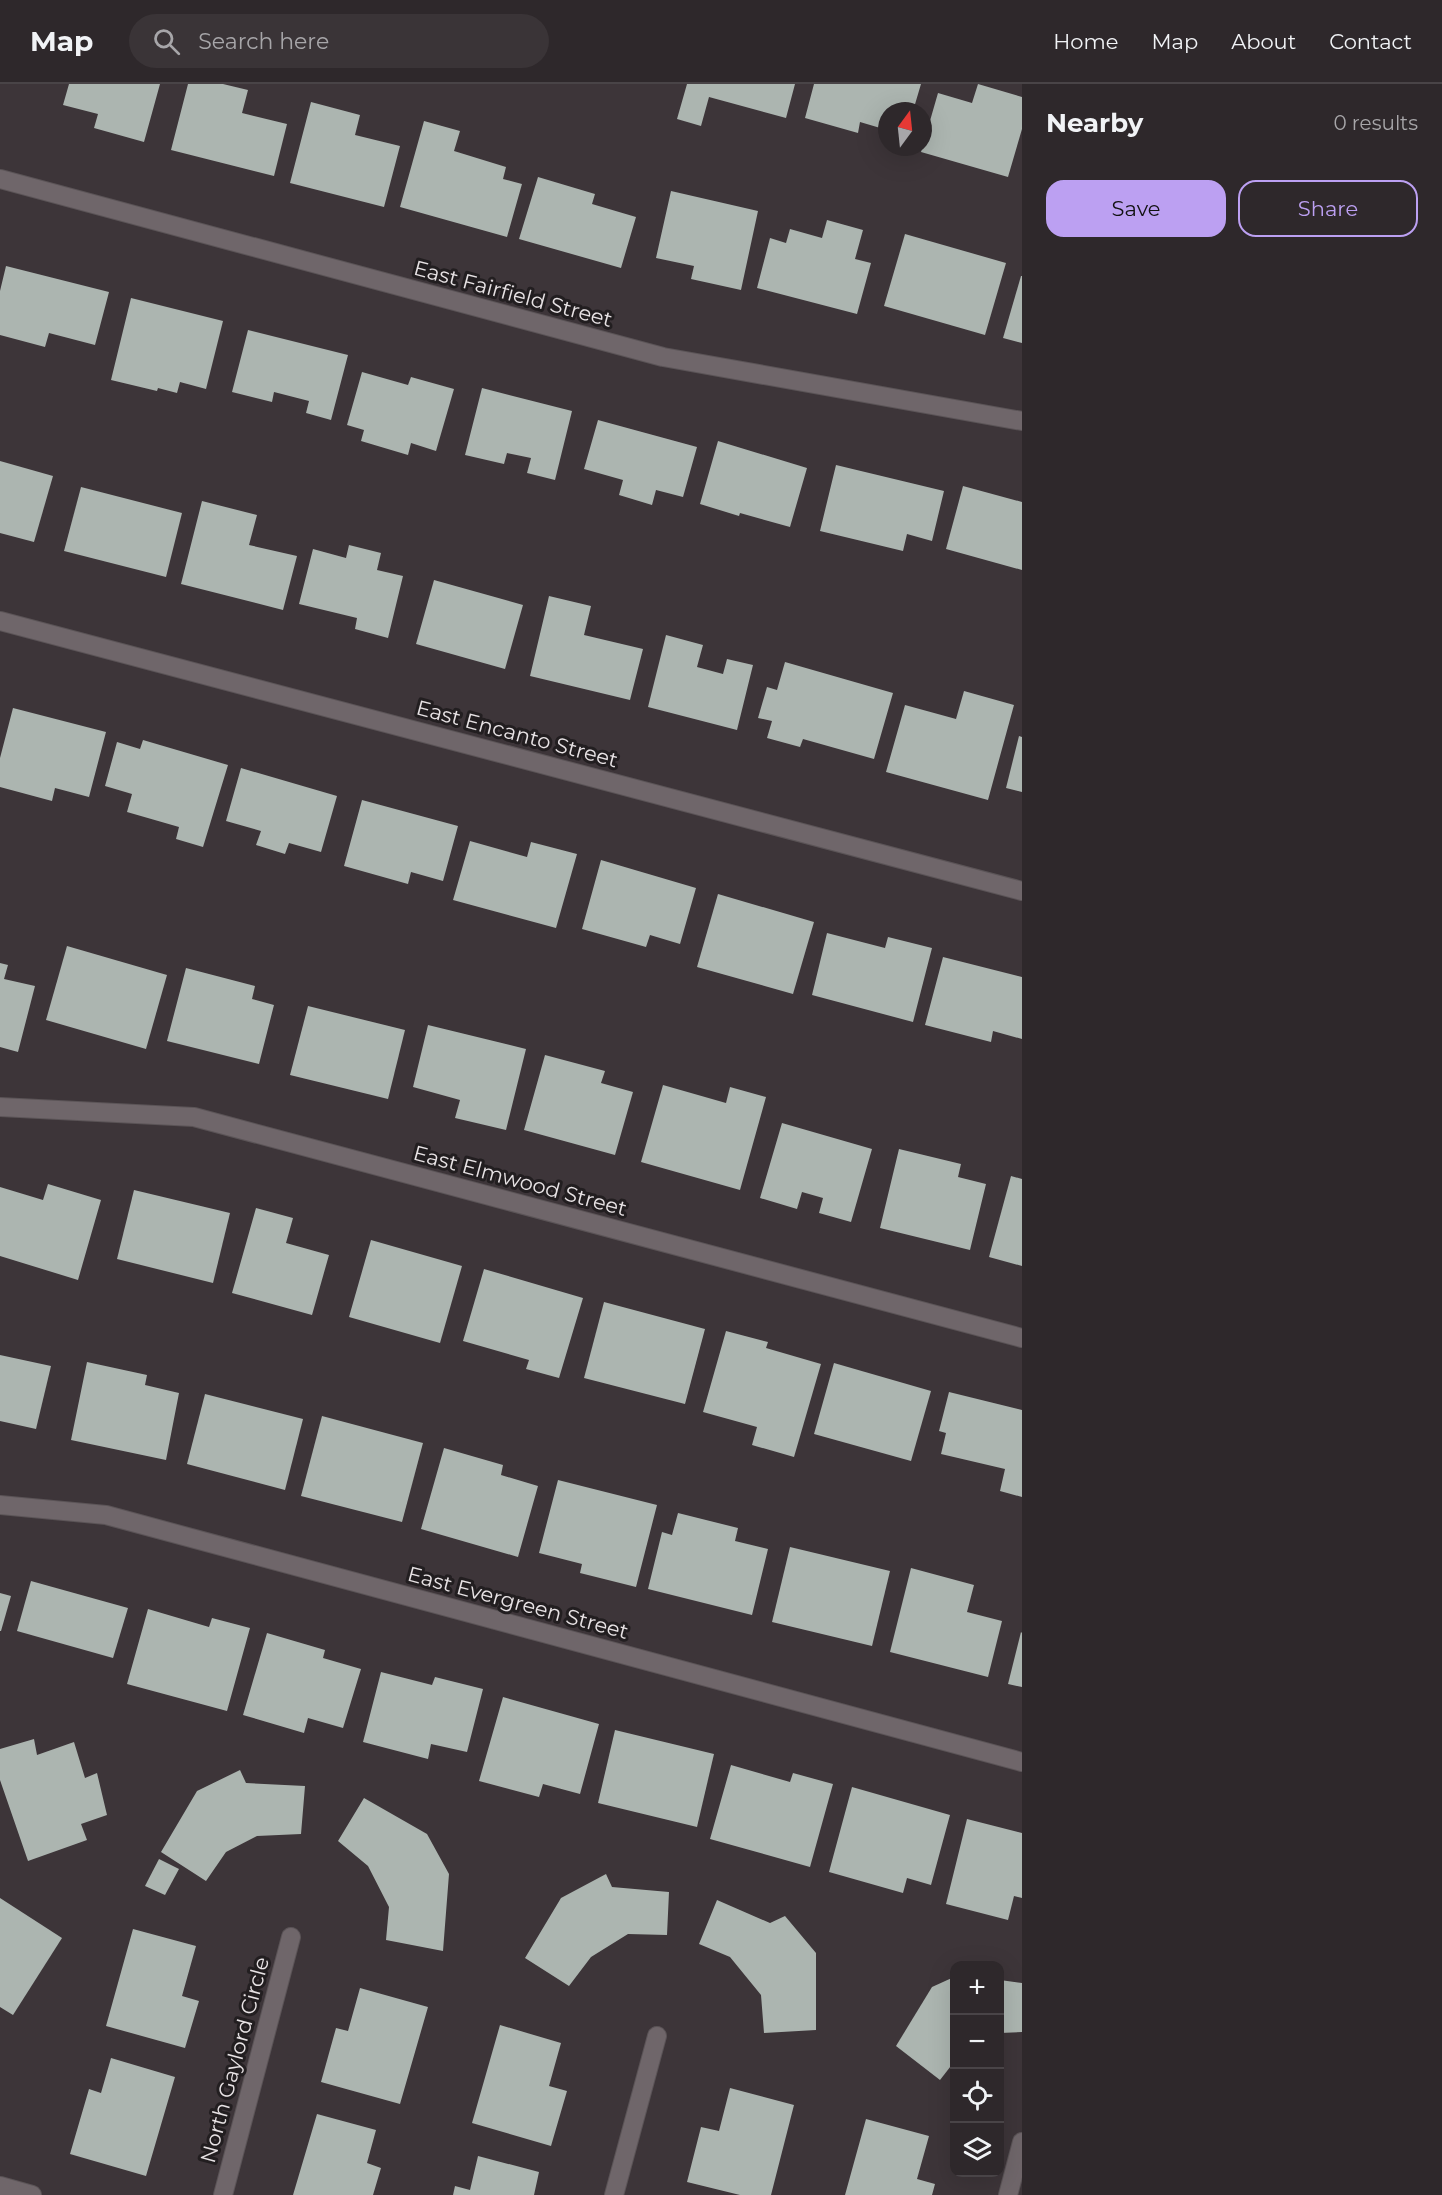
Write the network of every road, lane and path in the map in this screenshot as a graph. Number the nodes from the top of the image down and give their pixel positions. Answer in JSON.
{"nodes":[{"id":1,"x":0,"y":179,"type":"edge"},
{"id":2,"x":1022,"y":421,"type":"edge"},
{"id":3,"x":0,"y":621,"type":"edge"},
{"id":4,"x":1022,"y":891,"type":"edge"},
{"id":5,"x":0,"y":1107,"type":"edge"},
{"id":6,"x":1022,"y":1338,"type":"edge"},
{"id":7,"x":0,"y":1505,"type":"edge"},
{"id":8,"x":1022,"y":1762,"type":"edge"},
{"id":9,"x":291,"y":1937,"type":"dead end"},
{"id":10,"x":657,"y":2036,"type":"dead end"},
{"id":11,"x":1022,"y":2142,"type":"edge"},
{"id":12,"x":0,"y":2186,"type":"edge"},
{"id":13,"x":32,"y":2195,"type":"edge"},
{"id":14,"x":223,"y":2195,"type":"edge"},
{"id":15,"x":614,"y":2195,"type":"edge"},
{"id":16,"x":1008,"y":2195,"type":"edge"}],
"edges":[{"from":1,"to":2,"type":"street","name":"East Fairfield Street"},
{"from":3,"to":4,"type":"street","name":"East Encanto Street"},
{"from":5,"to":6,"type":"street","name":"East Elmwood Street"},
{"from":7,"to":8,"type":"street","name":"East Evergreen Street"},
{"from":9,"to":14,"type":"street","name":"North Gaylord Circle"},
{"from":10,"to":15,"type":"street"},
{"from":11,"to":16,"type":"street"},
{"from":12,"to":13,"type":"street"}]}
